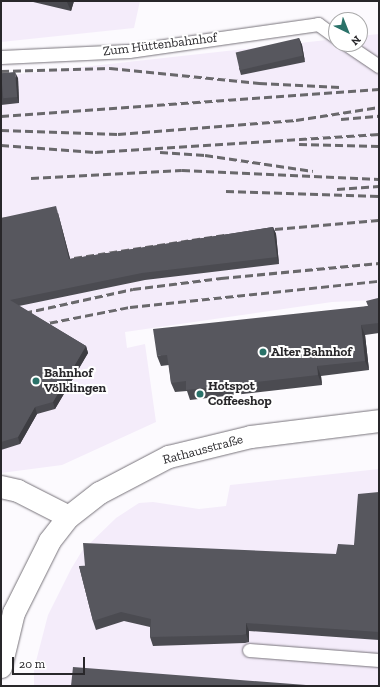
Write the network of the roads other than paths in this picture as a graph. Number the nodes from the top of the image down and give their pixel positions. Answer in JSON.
{"nodes":[{"id":1,"x":328,"y":31,"type":"edge"},
{"id":2,"x":358,"y":52,"type":"edge"},
{"id":3,"x":1,"y":57,"type":"edge"},
{"id":4,"x":379,"y":66,"type":"edge"},
{"id":5,"x":379,"y":422,"type":"edge"},
{"id":6,"x":1,"y":487,"type":"edge"},
{"id":7,"x":69,"y":517,"type":"junction"},
{"id":8,"x":249,"y":650,"type":"dead end"},
{"id":9,"x":379,"y":660,"type":"edge"},
{"id":10,"x":1,"y":667,"type":"edge"}],
"edges":[{"from":1,"to":3,"type":"lane","name":"Zum Hüttenbahnhof"},
{"from":2,"to":4,"type":"lane"},
{"from":5,"to":7,"type":"main road","name":"Rathausstraße"},
{"from":6,"to":7,"type":"main road"},
{"from":7,"to":10,"type":"main road","name":"Rathausstraße"},
{"from":8,"to":9,"type":"lane"}]}
